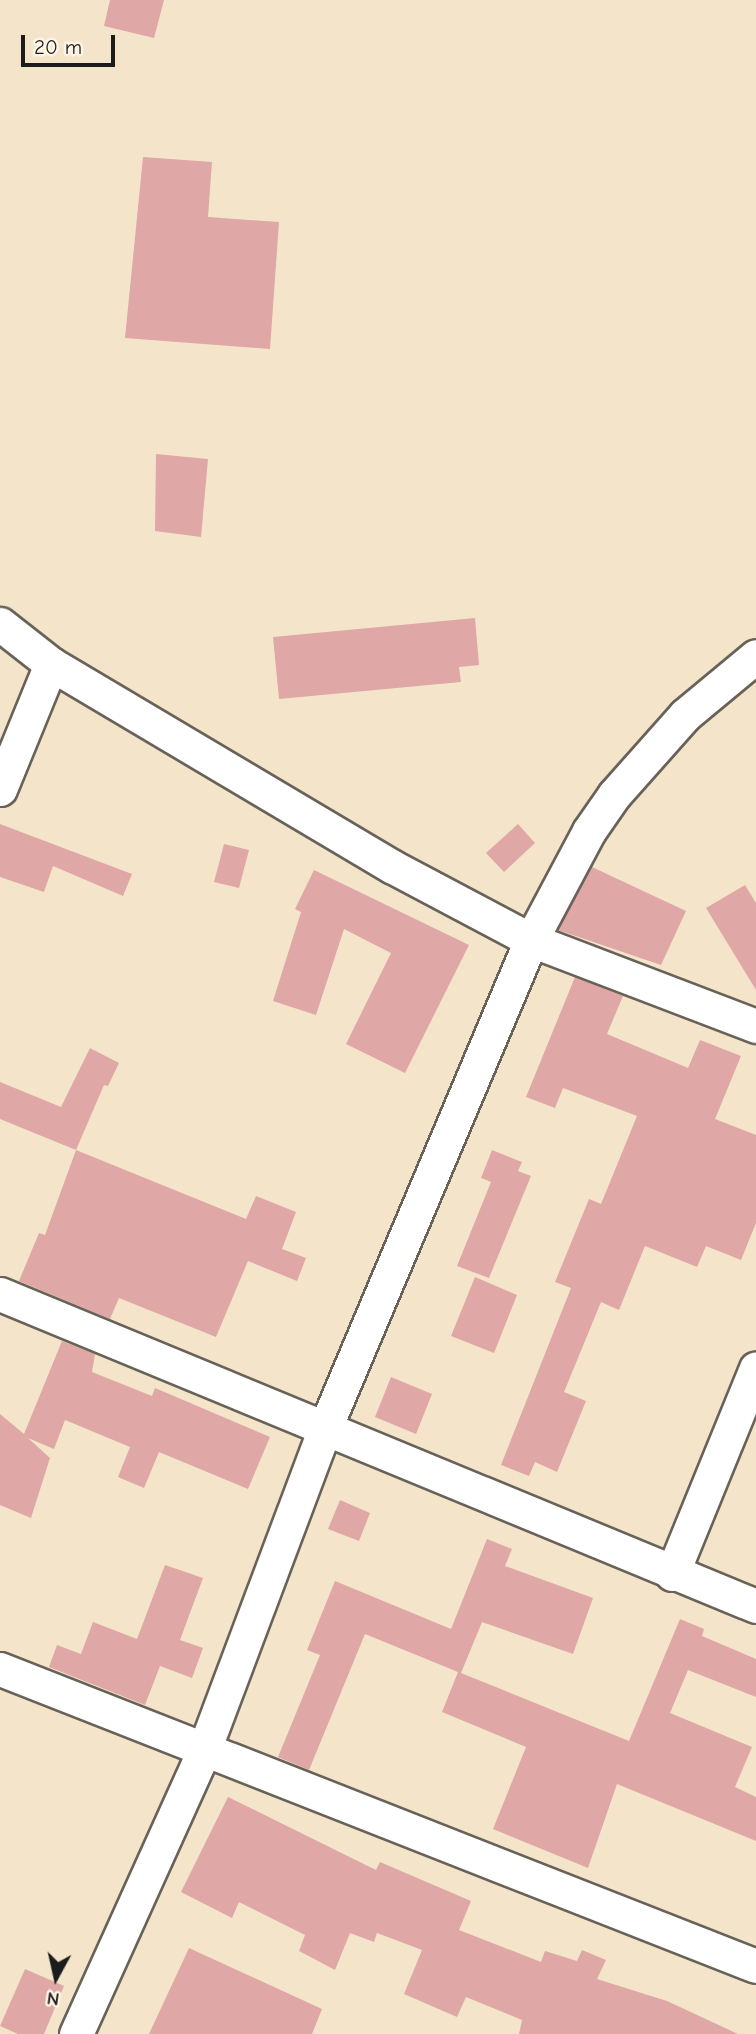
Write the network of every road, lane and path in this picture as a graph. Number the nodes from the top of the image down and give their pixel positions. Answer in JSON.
{"nodes":[{"id":1,"x":0,"y":624,"type":"edge"},
{"id":2,"x":756,"y":656,"type":"edge"},
{"id":3,"x":51,"y":664,"type":"junction"},
{"id":4,"x":0,"y":789,"type":"edge"},
{"id":5,"x":531,"y":940,"type":"junction"},
{"id":6,"x":756,"y":1026,"type":"edge"},
{"id":7,"x":0,"y":1294,"type":"edge"},
{"id":8,"x":756,"y":1368,"type":"edge"},
{"id":9,"x":324,"y":1428,"type":"junction"},
{"id":10,"x":672,"y":1574,"type":"junction"},
{"id":11,"x":756,"y":1606,"type":"edge"},
{"id":12,"x":0,"y":1669,"type":"edge"},
{"id":13,"x":204,"y":1751,"type":"junction"},
{"id":14,"x":756,"y":1966,"type":"edge"},
{"id":15,"x":76,"y":2034,"type":"edge"}],
"edges":[{"from":1,"to":3,"type":"street"},
{"from":2,"to":5,"type":"street"},
{"from":3,"to":4,"type":"street"},
{"from":3,"to":5,"type":"street"},
{"from":5,"to":6,"type":"street"},
{"from":5,"to":9,"type":"street"},
{"from":7,"to":9,"type":"street"},
{"from":8,"to":10,"type":"street"},
{"from":9,"to":10,"type":"street"},
{"from":9,"to":13,"type":"street"},
{"from":10,"to":11,"type":"street"},
{"from":12,"to":13,"type":"street"},
{"from":13,"to":14,"type":"street"},
{"from":13,"to":15,"type":"street"}]}
